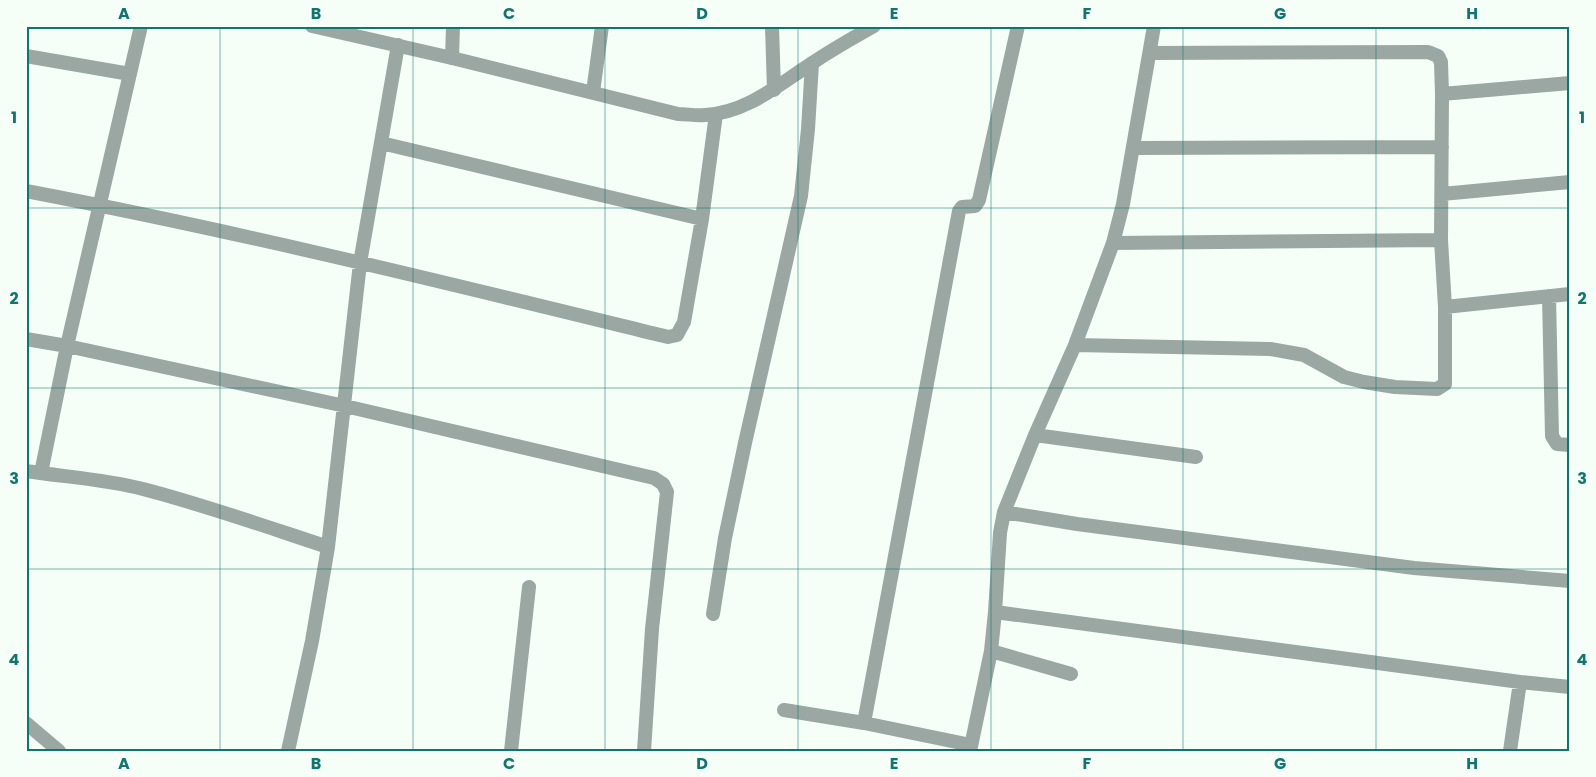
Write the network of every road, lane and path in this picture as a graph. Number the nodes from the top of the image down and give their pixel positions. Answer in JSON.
{"nodes":[{"id":1,"x":141,"y":26,"type":"edge"},
{"id":2,"x":312,"y":26,"type":"edge"},
{"id":3,"x":453,"y":26,"type":"edge"},
{"id":4,"x":602,"y":26,"type":"edge"},
{"id":5,"x":772,"y":26,"type":"edge"},
{"id":6,"x":873,"y":26,"type":"edge"},
{"id":7,"x":1018,"y":26,"type":"edge"},
{"id":8,"x":1154,"y":26,"type":"edge"},
{"id":9,"x":398,"y":45,"type":"junction"},
{"id":10,"x":1150,"y":53,"type":"junction"},
{"id":11,"x":26,"y":56,"type":"edge"},
{"id":12,"x":452,"y":58,"type":"junction"},
{"id":13,"x":812,"y":63,"type":"junction"},
{"id":14,"x":130,"y":74,"type":"junction"},
{"id":15,"x":1570,"y":83,"type":"edge"},
{"id":16,"x":774,"y":90,"type":"junction"},
{"id":17,"x":594,"y":92,"type":"junction"},
{"id":18,"x":1442,"y":94,"type":"junction"},
{"id":19,"x":716,"y":114,"type":"junction"},
{"id":20,"x":381,"y":142,"type":"junction"},
{"id":21,"x":1442,"y":146,"type":"junction"},
{"id":22,"x":1133,"y":148,"type":"junction"},
{"id":23,"x":1570,"y":182,"type":"edge"},
{"id":24,"x":26,"y":191,"type":"edge"},
{"id":25,"x":1442,"y":194,"type":"junction"},
{"id":26,"x":100,"y":205,"type":"junction"},
{"id":27,"x":702,"y":219,"type":"junction"},
{"id":28,"x":1441,"y":240,"type":"junction"},
{"id":29,"x":1113,"y":242,"type":"junction"},
{"id":30,"x":360,"y":263,"type":"junction"},
{"id":31,"x":1570,"y":294,"type":"edge"},
{"id":32,"x":1549,"y":296,"type":"junction"},
{"id":33,"x":1445,"y":307,"type":"junction"},
{"id":34,"x":26,"y":339,"type":"edge"},
{"id":35,"x":1075,"y":345,"type":"junction"},
{"id":36,"x":67,"y":346,"type":"junction"},
{"id":37,"x":344,"y":406,"type":"junction"},
{"id":38,"x":1035,"y":435,"type":"junction"},
{"id":39,"x":1570,"y":445,"type":"edge"},
{"id":40,"x":1196,"y":457,"type":"dead end"},
{"id":41,"x":26,"y":471,"type":"edge"},
{"id":42,"x":41,"y":474,"type":"junction"},
{"id":43,"x":1004,"y":512,"type":"junction"},
{"id":44,"x":328,"y":547,"type":"junction"},
{"id":45,"x":1570,"y":581,"type":"edge"},
{"id":46,"x":529,"y":587,"type":"dead end"},
{"id":47,"x":996,"y":612,"type":"junction"},
{"id":48,"x":713,"y":614,"type":"dead end"},
{"id":49,"x":991,"y":651,"type":"junction"},
{"id":50,"x":1071,"y":674,"type":"dead end"},
{"id":51,"x":1520,"y":682,"type":"junction"},
{"id":52,"x":1570,"y":687,"type":"edge"},
{"id":53,"x":784,"y":710,"type":"dead end"},
{"id":54,"x":26,"y":723,"type":"edge"},
{"id":55,"x":864,"y":723,"type":"junction"},
{"id":56,"x":970,"y":748,"type":"edge"},
{"id":57,"x":59,"y":751,"type":"edge"},
{"id":58,"x":288,"y":751,"type":"edge"},
{"id":59,"x":511,"y":751,"type":"edge"},
{"id":60,"x":644,"y":751,"type":"edge"},
{"id":61,"x":1510,"y":751,"type":"edge"}],
"edges":[{"from":1,"to":14,"type":"street"},
{"from":2,"to":9,"type":"street"},
{"from":3,"to":12,"type":"street"},
{"from":4,"to":17,"type":"street"},
{"from":5,"to":16,"type":"street"},
{"from":6,"to":13,"type":"street"},
{"from":7,"to":55,"type":"street"},
{"from":8,"to":10,"type":"street"},
{"from":9,"to":12,"type":"street"},
{"from":9,"to":20,"type":"street"},
{"from":10,"to":18,"type":"street"},
{"from":10,"to":22,"type":"street"},
{"from":11,"to":14,"type":"street"},
{"from":12,"to":17,"type":"street"},
{"from":13,"to":16,"type":"street"},
{"from":13,"to":48,"type":"street"},
{"from":14,"to":26,"type":"street"},
{"from":15,"to":18,"type":"street"},
{"from":16,"to":19,"type":"street"},
{"from":17,"to":19,"type":"street"},
{"from":18,"to":21,"type":"street"},
{"from":19,"to":27,"type":"street"},
{"from":20,"to":27,"type":"street"},
{"from":20,"to":30,"type":"street"},
{"from":21,"to":22,"type":"street"},
{"from":21,"to":25,"type":"street"},
{"from":22,"to":29,"type":"street"},
{"from":23,"to":25,"type":"street"},
{"from":24,"to":26,"type":"street"},
{"from":25,"to":28,"type":"street"},
{"from":26,"to":30,"type":"street"},
{"from":26,"to":36,"type":"street"},
{"from":27,"to":30,"type":"street"},
{"from":28,"to":29,"type":"street"},
{"from":28,"to":33,"type":"street"},
{"from":29,"to":35,"type":"street"},
{"from":30,"to":37,"type":"street"},
{"from":31,"to":32,"type":"street"},
{"from":32,"to":33,"type":"street"},
{"from":32,"to":39,"type":"street"},
{"from":33,"to":35,"type":"street"},
{"from":34,"to":36,"type":"street"},
{"from":35,"to":38,"type":"street"},
{"from":36,"to":37,"type":"street"},
{"from":36,"to":42,"type":"street"},
{"from":37,"to":44,"type":"street"},
{"from":37,"to":60,"type":"street"},
{"from":38,"to":40,"type":"street"},
{"from":38,"to":43,"type":"street"},
{"from":41,"to":42,"type":"street"},
{"from":42,"to":44,"type":"street"},
{"from":43,"to":45,"type":"street"},
{"from":43,"to":47,"type":"street"},
{"from":44,"to":58,"type":"street"},
{"from":46,"to":59,"type":"street"},
{"from":47,"to":49,"type":"street"},
{"from":47,"to":51,"type":"street"},
{"from":49,"to":50,"type":"street"},
{"from":49,"to":56,"type":"street"},
{"from":51,"to":52,"type":"street"},
{"from":51,"to":61,"type":"street"},
{"from":53,"to":55,"type":"street"},
{"from":54,"to":57,"type":"street"},
{"from":55,"to":56,"type":"street"}]}
